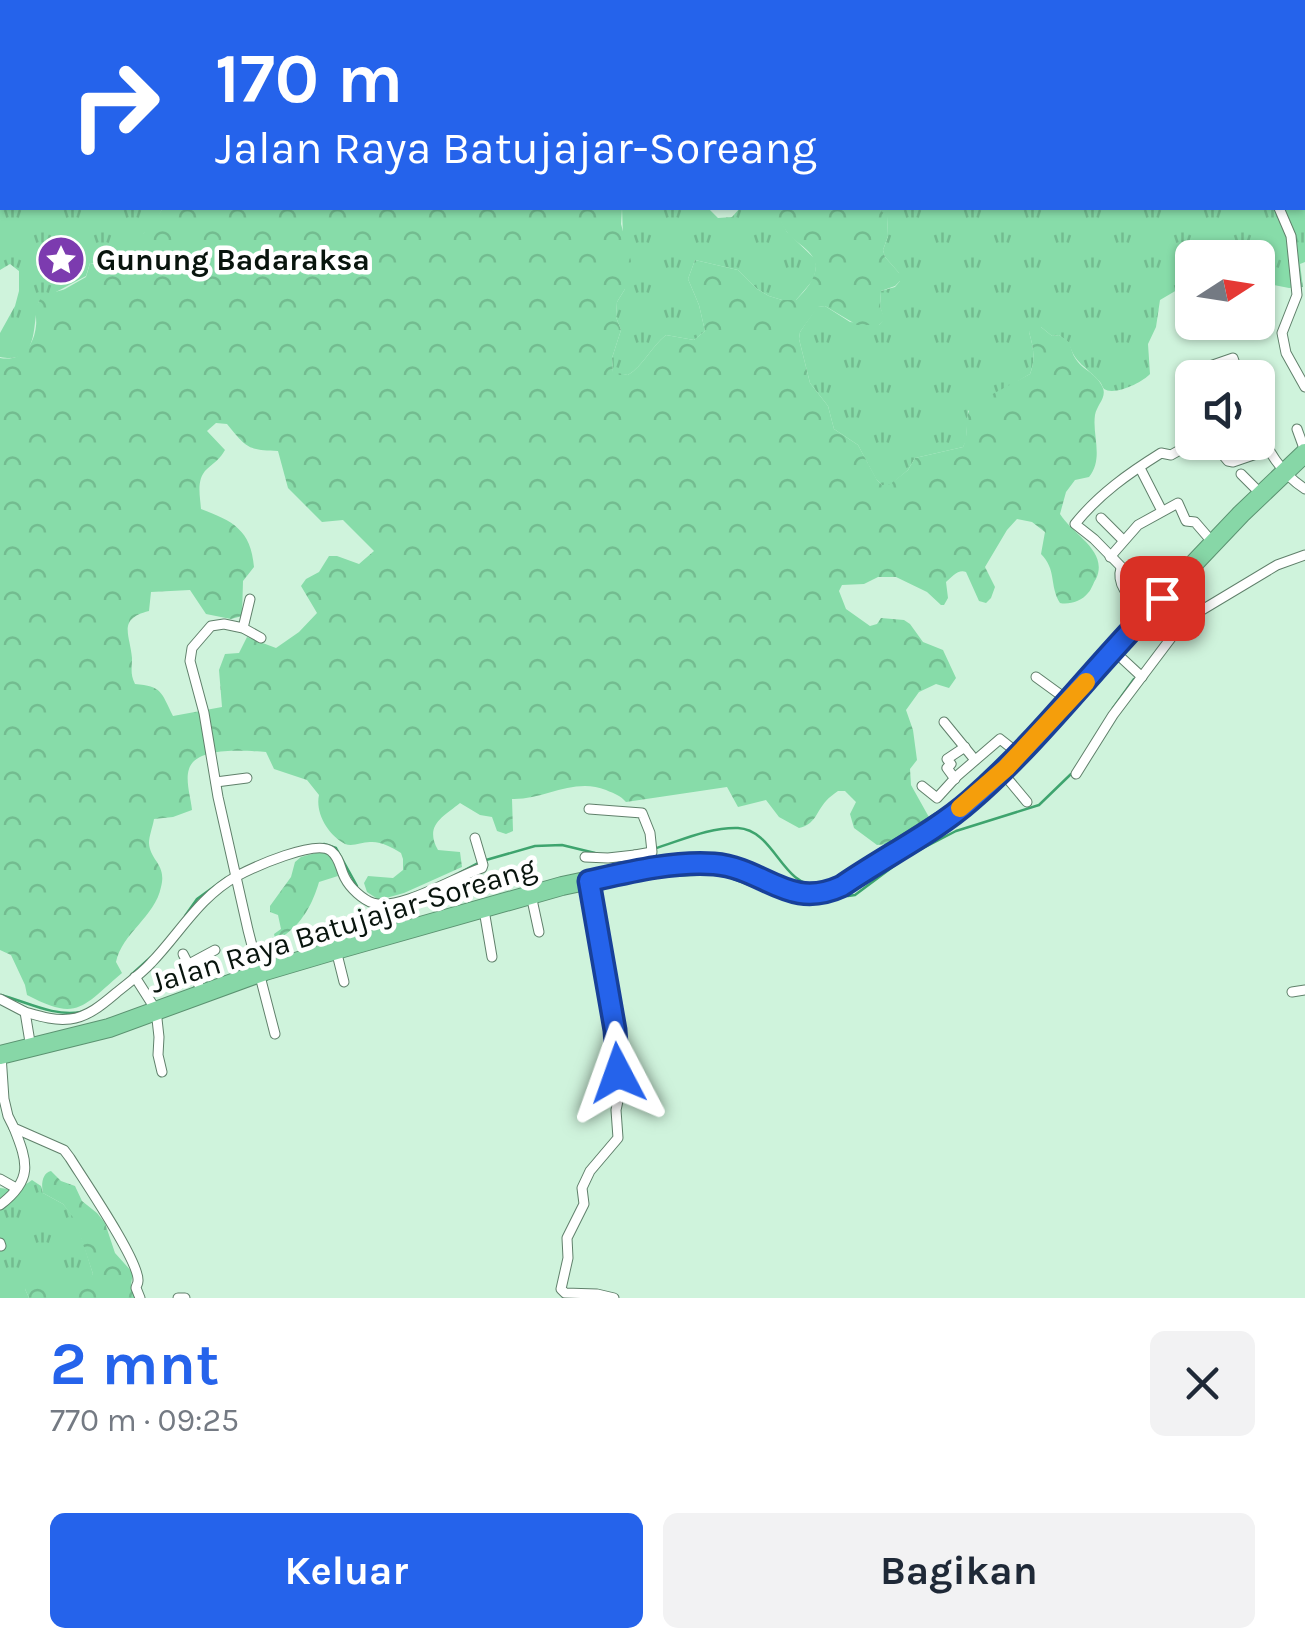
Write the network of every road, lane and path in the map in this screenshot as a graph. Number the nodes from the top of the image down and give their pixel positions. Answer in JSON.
{"nodes":[{"id":1,"x":1279,"y":210,"type":"edge"},
{"id":2,"x":1305,"y":387,"type":"edge"},
{"id":3,"x":1296,"y":429,"type":"dead end"},
{"id":4,"x":1305,"y":452,"type":"edge"},
{"id":5,"x":1175,"y":453,"type":"edge"},
{"id":6,"x":1275,"y":458,"type":"edge"},
{"id":7,"x":1140,"y":468,"type":"junction"},
{"id":8,"x":1286,"y":471,"type":"junction"},
{"id":9,"x":1241,"y":474,"type":"dead end"},
{"id":10,"x":1305,"y":489,"type":"edge"},
{"id":11,"x":1262,"y":495,"type":"junction"},
{"id":12,"x":1162,"y":511,"type":"junction"},
{"id":13,"x":1101,"y":518,"type":"dead end"},
{"id":14,"x":1124,"y":540,"type":"junction"},
{"id":15,"x":1214,"y":544,"type":"junction"},
{"id":16,"x":1305,"y":555,"type":"edge"},
{"id":17,"x":1110,"y":557,"type":"junction"},
{"id":18,"x":1121,"y":568,"type":"junction"},
{"id":19,"x":1126,"y":592,"type":"junction"},
{"id":20,"x":250,"y":599,"type":"dead end"},
{"id":21,"x":1152,"y":604,"type":"junction"},
{"id":22,"x":242,"y":628,"type":"junction"},
{"id":23,"x":261,"y":638,"type":"dead end"},
{"id":24,"x":1114,"y":651,"type":"junction"},
{"id":25,"x":1036,"y":677,"type":"dead end"},
{"id":26,"x":1142,"y":677,"type":"junction"},
{"id":27,"x":1068,"y":701,"type":"junction"},
{"id":28,"x":944,"y":722,"type":"dead end"},
{"id":29,"x":965,"y":747,"type":"junction"},
{"id":30,"x":1019,"y":754,"type":"junction"},
{"id":31,"x":975,"y":760,"type":"junction"},
{"id":32,"x":1002,"y":772,"type":"junction"},
{"id":33,"x":1076,"y":774,"type":"dead end"},
{"id":34,"x":247,"y":778,"type":"dead end"},
{"id":35,"x":955,"y":778,"type":"junction"},
{"id":36,"x":216,"y":782,"type":"junction"},
{"id":37,"x":922,"y":786,"type":"dead end"},
{"id":38,"x":946,"y":789,"type":"junction"},
{"id":39,"x":969,"y":802,"type":"junction"},
{"id":40,"x":1027,"y":802,"type":"dead end"},
{"id":41,"x":590,"y":809,"type":"dead end"},
{"id":42,"x":475,"y":838,"type":"dead end"},
{"id":43,"x":646,"y":855,"type":"junction"},
{"id":44,"x":585,"y":857,"type":"dead end"},
{"id":45,"x":237,"y":877,"type":"junction"},
{"id":46,"x":589,"y":881,"type":"junction"},
{"id":47,"x":531,"y":895,"type":"junction"},
{"id":48,"x":484,"y":910,"type":"junction"},
{"id":49,"x":539,"y":932,"type":"dead end"},
{"id":50,"x":216,"y":950,"type":"dead end"},
{"id":51,"x":336,"y":950,"type":"junction"},
{"id":52,"x":183,"y":954,"type":"dead end"},
{"id":53,"x":492,"y":956,"type":"dead end"},
{"id":54,"x":190,"y":964,"type":"junction"},
{"id":55,"x":260,"y":972,"type":"junction"},
{"id":56,"x":135,"y":977,"type":"junction"},
{"id":57,"x":344,"y":982,"type":"dead end"},
{"id":58,"x":1305,"y":990,"type":"edge"},
{"id":59,"x":1292,"y":992,"type":"dead end"},
{"id":60,"x":204,"y":993,"type":"junction"},
{"id":61,"x":0,"y":999,"type":"edge"},
{"id":62,"x":156,"y":1010,"type":"junction"},
{"id":63,"x":24,"y":1012,"type":"junction"},
{"id":64,"x":275,"y":1034,"type":"dead end"},
{"id":65,"x":30,"y":1048,"type":"junction"},
{"id":66,"x":0,"y":1055,"type":"edge"},
{"id":67,"x":162,"y":1072,"type":"dead end"},
{"id":68,"x":14,"y":1128,"type":"junction"},
{"id":69,"x":0,"y":1180,"type":"edge"},
{"id":70,"x":16,"y":1188,"type":"junction"},
{"id":71,"x":0,"y":1205,"type":"edge"},
{"id":72,"x":140,"y":1298,"type":"edge"},
{"id":73,"x":614,"y":1298,"type":"edge"}],
"edges":[{"from":1,"to":2,"type":"street"},
{"from":3,"to":4,"type":"street"},
{"from":4,"to":8,"type":"highway","name":"Jalan Raya Batujajar-Soreang"},
{"from":5,"to":7,"type":"street"},
{"from":6,"to":8,"type":"street"},
{"from":7,"to":12,"type":"street"},
{"from":7,"to":17,"type":"street"},
{"from":8,"to":10,"type":"street"},
{"from":8,"to":11,"type":"highway","name":"Jalan Raya Batujajar-Soreang"},
{"from":9,"to":11,"type":"street"},
{"from":11,"to":15,"type":"highway","name":"Jalan Raya Batujajar-Soreang"},
{"from":12,"to":14,"type":"street"},
{"from":12,"to":15,"type":"street"},
{"from":13,"to":14,"type":"street"},
{"from":14,"to":17,"type":"street"},
{"from":15,"to":21,"type":"highway","name":"Jalan Raya Batujajar-Soreang"},
{"from":16,"to":26,"type":"street"},
{"from":17,"to":18,"type":"street"},
{"from":18,"to":19,"type":"street"},
{"from":18,"to":21,"type":"street"},
{"from":19,"to":21,"type":"street"},
{"from":19,"to":21,"type":"street"},
{"from":20,"to":22,"type":"street"},
{"from":21,"to":24,"type":"highway","name":"Jalan Raya Batujajar-Soreang"},
{"from":22,"to":23,"type":"street"},
{"from":22,"to":36,"type":"street"},
{"from":24,"to":26,"type":"street"},
{"from":24,"to":27,"type":"highway","name":"Jalan Raya Batujajar-Soreang"},
{"from":25,"to":27,"type":"street"},
{"from":26,"to":33,"type":"street"},
{"from":27,"to":30,"type":"highway","name":"Jalan Raya Batujajar-Soreang"},
{"from":28,"to":29,"type":"street"},
{"from":29,"to":31,"type":"street"},
{"from":29,"to":35,"type":"street"},
{"from":30,"to":31,"type":"street"},
{"from":30,"to":32,"type":"highway","name":"Jalan Raya Batujajar-Soreang"},
{"from":31,"to":35,"type":"street"},
{"from":32,"to":39,"type":"highway","name":"Jalan Raya Batujajar-Soreang"},
{"from":32,"to":40,"type":"street"},
{"from":34,"to":36,"type":"street"},
{"from":35,"to":38,"type":"street"},
{"from":36,"to":45,"type":"street"},
{"from":37,"to":38,"type":"street"},
{"from":38,"to":39,"type":"street"},
{"from":39,"to":43,"type":"highway","name":"Jalan Raya Batujajar-Soreang"},
{"from":41,"to":43,"type":"street"},
{"from":42,"to":45,"type":"street"},
{"from":43,"to":44,"type":"street"},
{"from":43,"to":46,"type":"highway","name":"Jalan Raya Batujajar-Soreang"},
{"from":45,"to":55,"type":"street"},
{"from":45,"to":56,"type":"street"},
{"from":46,"to":47,"type":"highway","name":"Jalan Raya Batujajar-Soreang"},
{"from":46,"to":73,"type":"street"},
{"from":47,"to":48,"type":"highway","name":"Jalan Raya Batujajar-Soreang"},
{"from":47,"to":49,"type":"street"},
{"from":48,"to":51,"type":"highway","name":"Jalan Raya Batujajar-Soreang"},
{"from":48,"to":53,"type":"street"},
{"from":50,"to":54,"type":"street"},
{"from":51,"to":55,"type":"highway","name":"Jalan Raya Batujajar-Soreang"},
{"from":51,"to":57,"type":"street"},
{"from":52,"to":54,"type":"street"},
{"from":54,"to":60,"type":"street"},
{"from":55,"to":60,"type":"highway","name":"Jalan Raya Batujajar-Soreang"},
{"from":55,"to":64,"type":"street"},
{"from":56,"to":62,"type":"street"},
{"from":56,"to":63,"type":"street"},
{"from":58,"to":59,"type":"street"},
{"from":60,"to":62,"type":"highway","name":"Jalan Raya Batujajar-Soreang"},
{"from":61,"to":63,"type":"street"},
{"from":62,"to":65,"type":"highway","name":"Jalan Raya Batujajar-Soreang"},
{"from":62,"to":67,"type":"street"},
{"from":63,"to":65,"type":"street"},
{"from":65,"to":66,"type":"highway","name":"Jalan Raya Batujajar-Soreang"},
{"from":66,"to":68,"type":"street"},
{"from":68,"to":70,"type":"street"},
{"from":68,"to":72,"type":"street"},
{"from":69,"to":70,"type":"street"},
{"from":70,"to":71,"type":"street"}]}
